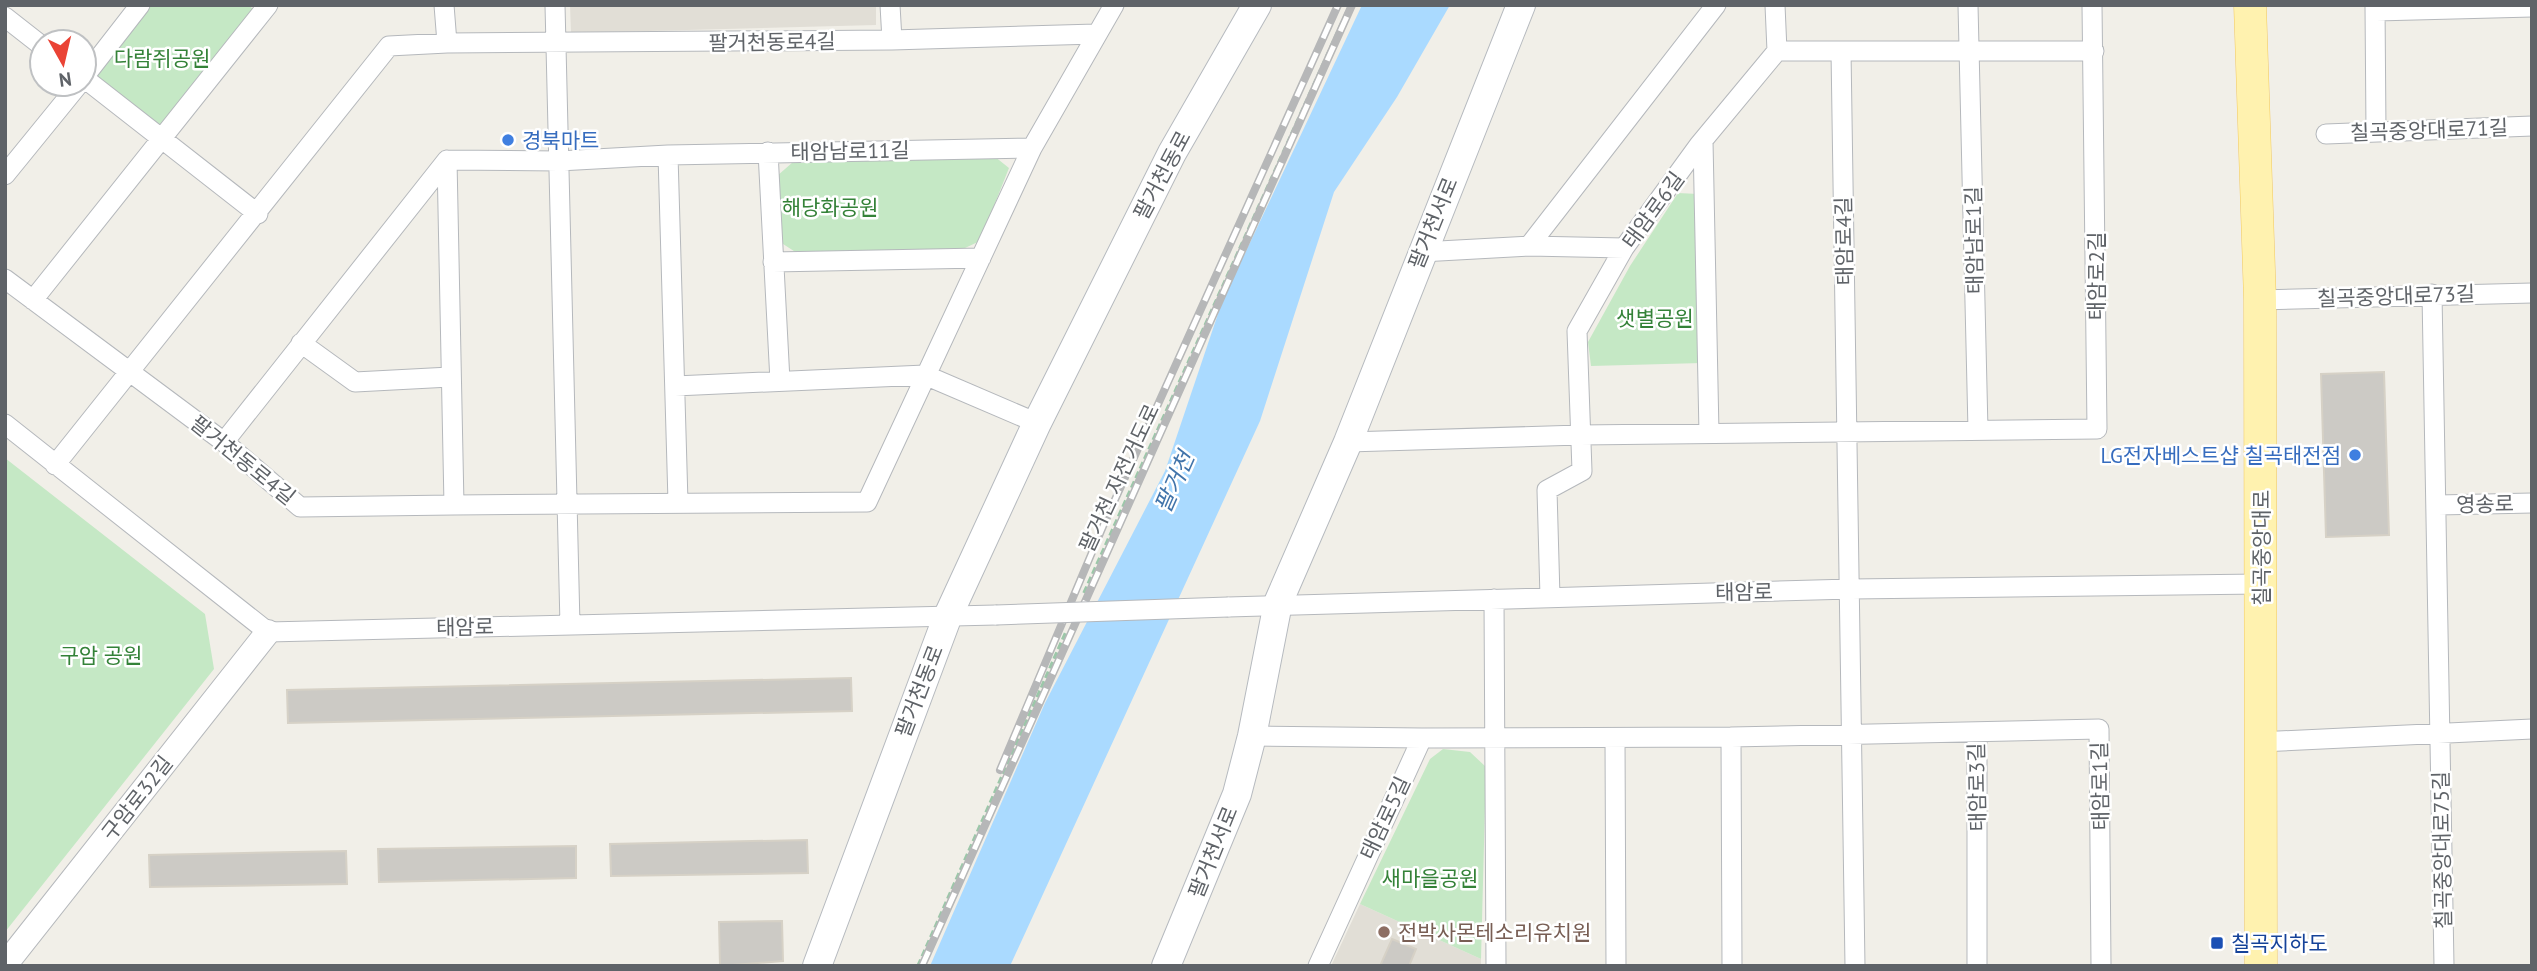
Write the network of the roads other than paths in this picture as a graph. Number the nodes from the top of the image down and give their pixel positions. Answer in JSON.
{"nodes":[{"id":1,"x":140,"y":5,"type":"edge"},
{"id":2,"x":268,"y":5,"type":"edge"},
{"id":3,"x":444,"y":5,"type":"edge"},
{"id":4,"x":555,"y":5,"type":"edge"},
{"id":5,"x":890,"y":5,"type":"edge"},
{"id":6,"x":1114,"y":5,"type":"edge"},
{"id":7,"x":1257,"y":5,"type":"edge"},
{"id":8,"x":1521,"y":5,"type":"edge"},
{"id":9,"x":1716,"y":5,"type":"edge"},
{"id":10,"x":1775,"y":5,"type":"edge"},
{"id":11,"x":1968,"y":5,"type":"edge"},
{"id":12,"x":2092,"y":5,"type":"edge"},
{"id":13,"x":2250,"y":5,"type":"edge"},
{"id":14,"x":2532,"y":7,"type":"edge"},
{"id":15,"x":2376,"y":8,"type":"edge"},
{"id":16,"x":5,"y":17,"type":"edge"},
{"id":17,"x":1096,"y":34,"type":"junction"},
{"id":18,"x":28,"y":35,"type":"edge"},
{"id":19,"x":892,"y":40,"type":"junction"},
{"id":20,"x":447,"y":43,"type":"junction"},
{"id":21,"x":556,"y":44,"type":"junction"},
{"id":22,"x":1970,"y":50,"type":"junction"},
{"id":23,"x":1777,"y":51,"type":"junction"},
{"id":24,"x":1841,"y":51,"type":"junction"},
{"id":25,"x":2094,"y":51,"type":"junction"},
{"id":26,"x":98,"y":60,"type":"edge"},
{"id":27,"x":98,"y":89,"type":"edge"},
{"id":28,"x":68,"y":98,"type":"edge"},
{"id":29,"x":2532,"y":127,"type":"edge"},
{"id":30,"x":2376,"y":132,"type":"junction"},
{"id":31,"x":2326,"y":134,"type":"dead end"},
{"id":32,"x":162,"y":138,"type":"junction"},
{"id":33,"x":1703,"y":141,"type":"junction"},
{"id":34,"x":1032,"y":148,"type":"junction"},
{"id":35,"x":768,"y":152,"type":"junction"},
{"id":36,"x":668,"y":155,"type":"junction"},
{"id":37,"x":447,"y":160,"type":"junction"},
{"id":38,"x":559,"y":161,"type":"junction"},
{"id":39,"x":5,"y":175,"type":"edge"},
{"id":40,"x":258,"y":214,"type":"junction"},
{"id":41,"x":1529,"y":246,"type":"junction"},
{"id":42,"x":1624,"y":248,"type":"junction"},
{"id":43,"x":1421,"y":252,"type":"junction"},
{"id":44,"x":981,"y":258,"type":"junction"},
{"id":45,"x":773,"y":262,"type":"junction"},
{"id":46,"x":5,"y":279,"type":"edge"},
{"id":47,"x":2532,"y":293,"type":"edge"},
{"id":48,"x":2432,"y":294,"type":"junction"},
{"id":49,"x":33,"y":300,"type":"junction"},
{"id":50,"x":2260,"y":300,"type":"junction"},
{"id":51,"x":301,"y":343,"type":"junction"},
{"id":52,"x":130,"y":373,"type":"junction"},
{"id":53,"x":925,"y":375,"type":"junction"},
{"id":54,"x":450,"y":377,"type":"junction"},
{"id":55,"x":780,"y":381,"type":"junction"},
{"id":56,"x":675,"y":386,"type":"junction"},
{"id":57,"x":5,"y":424,"type":"edge"},
{"id":58,"x":1037,"y":424,"type":"junction"},
{"id":59,"x":1978,"y":430,"type":"junction"},
{"id":60,"x":1848,"y":432,"type":"junction"},
{"id":61,"x":1709,"y":433,"type":"junction"},
{"id":62,"x":1580,"y":435,"type":"junction"},
{"id":63,"x":224,"y":442,"type":"junction"},
{"id":64,"x":1348,"y":442,"type":"junction"},
{"id":65,"x":55,"y":465,"type":"junction"},
{"id":66,"x":567,"y":502,"type":"junction"},
{"id":67,"x":678,"y":502,"type":"junction"},
{"id":68,"x":2532,"y":503,"type":"edge"},
{"id":69,"x":454,"y":505,"type":"junction"},
{"id":70,"x":2438,"y":505,"type":"junction"},
{"id":71,"x":2261,"y":584,"type":"junction"},
{"id":72,"x":1851,"y":589,"type":"junction"},
{"id":73,"x":1550,"y":597,"type":"junction"},
{"id":74,"x":1494,"y":599,"type":"junction"},
{"id":75,"x":1279,"y":603,"type":"junction"},
{"id":76,"x":947,"y":618,"type":"junction"},
{"id":77,"x":570,"y":625,"type":"junction"},
{"id":78,"x":268,"y":632,"type":"junction"},
{"id":79,"x":2532,"y":729,"type":"edge"},
{"id":80,"x":1977,"y":733,"type":"junction"},
{"id":81,"x":2440,"y":733,"type":"junction"},
{"id":82,"x":1852,"y":735,"type":"junction"},
{"id":83,"x":1252,"y":736,"type":"junction"},
{"id":84,"x":1731,"y":737,"type":"junction"},
{"id":85,"x":1422,"y":738,"type":"junction"},
{"id":86,"x":1615,"y":738,"type":"junction"},
{"id":87,"x":1496,"y":739,"type":"junction"},
{"id":88,"x":2259,"y":742,"type":"junction"},
{"id":89,"x":5,"y":965,"type":"edge"},
{"id":90,"x":817,"y":966,"type":"edge"},
{"id":91,"x":1166,"y":966,"type":"edge"},
{"id":92,"x":1318,"y":966,"type":"edge"},
{"id":93,"x":1496,"y":966,"type":"edge"},
{"id":94,"x":1616,"y":966,"type":"edge"},
{"id":95,"x":1732,"y":966,"type":"edge"},
{"id":96,"x":1855,"y":966,"type":"edge"},
{"id":97,"x":1977,"y":966,"type":"edge"},
{"id":98,"x":2101,"y":966,"type":"edge"},
{"id":99,"x":2261,"y":966,"type":"edge"},
{"id":100,"x":2444,"y":966,"type":"edge"}],
"edges":[{"from":1,"to":26,"type":"street"},
{"from":2,"to":32,"type":"street"},
{"from":3,"to":20,"type":"street"},
{"from":4,"to":21,"type":"street"},
{"from":5,"to":19,"type":"street"},
{"from":6,"to":17,"type":"street"},
{"from":7,"to":58,"type":"main road","name":"팔거천동로"},
{"from":8,"to":43,"type":"main road","name":"팔거천서로"},
{"from":9,"to":41,"type":"street"},
{"from":10,"to":23,"type":"street"},
{"from":11,"to":22,"type":"street","name":"태암남로1길"},
{"from":12,"to":25,"type":"street","name":"태암로2길"},
{"from":13,"to":50,"type":"main road","name":"칠곡중앙대로"},
{"from":14,"to":15,"type":"street"},
{"from":15,"to":30,"type":"street"},
{"from":16,"to":18,"type":"street"},
{"from":17,"to":19,"type":"street","name":"팔거천동로4길"},
{"from":17,"to":34,"type":"street"},
{"from":19,"to":21,"type":"street","name":"팔거천동로4길"},
{"from":20,"to":21,"type":"street","name":"팔거천동로4길"},
{"from":20,"to":40,"type":"street","name":"팔거천동로4길"},
{"from":21,"to":38,"type":"street"},
{"from":22,"to":24,"type":"street"},
{"from":22,"to":25,"type":"street"},
{"from":22,"to":59,"type":"street","name":"태암남로1길"},
{"from":23,"to":24,"type":"street"},
{"from":23,"to":33,"type":"street","name":"태암로6길"},
{"from":24,"to":60,"type":"street","name":"태암로4길"},
{"from":25,"to":59,"type":"street","name":"태암로2길"},
{"from":27,"to":32,"type":"street"},
{"from":28,"to":39,"type":"street"},
{"from":29,"to":30,"type":"street","name":"칠곡중앙대로71길"},
{"from":30,"to":31,"type":"street","name":"칠곡중앙대로71길"},
{"from":32,"to":40,"type":"street"},
{"from":32,"to":49,"type":"street"},
{"from":33,"to":42,"type":"street","name":"태암로6길"},
{"from":33,"to":61,"type":"street"},
{"from":34,"to":35,"type":"street","name":"태암남로11길"},
{"from":34,"to":44,"type":"street"},
{"from":35,"to":36,"type":"street","name":"태암남로11길"},
{"from":35,"to":45,"type":"street"},
{"from":36,"to":38,"type":"street","name":"태암남로11길"},
{"from":36,"to":56,"type":"street"},
{"from":37,"to":38,"type":"street","name":"태암남로11길"},
{"from":37,"to":51,"type":"street"},
{"from":37,"to":54,"type":"street"},
{"from":38,"to":66,"type":"street"},
{"from":40,"to":52,"type":"street","name":"팔거천동로4길"},
{"from":41,"to":42,"type":"street"},
{"from":41,"to":43,"type":"street"},
{"from":42,"to":62,"type":"street","name":"태암로6길"},
{"from":43,"to":64,"type":"main road","name":"팔거천서로"},
{"from":44,"to":45,"type":"street"},
{"from":44,"to":53,"type":"street"},
{"from":45,"to":55,"type":"street"},
{"from":46,"to":49,"type":"street","name":"팔거천동로4길"},
{"from":47,"to":48,"type":"street","name":"칠곡중앙대로73길"},
{"from":48,"to":50,"type":"street","name":"칠곡중앙대로73길"},
{"from":48,"to":70,"type":"street","name":"칠곡중앙대로75길"},
{"from":49,"to":52,"type":"street","name":"팔거천동로4길"},
{"from":50,"to":71,"type":"main road","name":"칠곡중앙대로"},
{"from":51,"to":54,"type":"street"},
{"from":51,"to":63,"type":"street"},
{"from":52,"to":63,"type":"street","name":"팔거천동로4길"},
{"from":52,"to":65,"type":"street","name":"팔거천동로4길"},
{"from":53,"to":55,"type":"street"},
{"from":53,"to":58,"type":"street"},
{"from":53,"to":67,"type":"street"},
{"from":54,"to":69,"type":"street"},
{"from":55,"to":56,"type":"street"},
{"from":56,"to":67,"type":"street"},
{"from":57,"to":65,"type":"street"},
{"from":58,"to":76,"type":"main road","name":"팔거천동로"},
{"from":59,"to":60,"type":"street"},
{"from":60,"to":61,"type":"street"},
{"from":60,"to":72,"type":"street","name":"태암로4길"},
{"from":61,"to":62,"type":"street"},
{"from":62,"to":64,"type":"street"},
{"from":62,"to":73,"type":"street","name":"태암로6길"},
{"from":63,"to":69,"type":"street","name":"팔거천동로4길"},
{"from":64,"to":75,"type":"main road","name":"팔거천서로"},
{"from":65,"to":78,"type":"street"},
{"from":66,"to":67,"type":"street"},
{"from":66,"to":69,"type":"street"},
{"from":66,"to":77,"type":"street"},
{"from":68,"to":70,"type":"street","name":"영송로"},
{"from":70,"to":81,"type":"street","name":"칠곡중앙대로75길"},
{"from":71,"to":72,"type":"street","name":"태암로"},
{"from":71,"to":88,"type":"main road","name":"칠곡중앙대로"},
{"from":72,"to":73,"type":"street","name":"태암로"},
{"from":72,"to":82,"type":"street"},
{"from":73,"to":74,"type":"street","name":"태암로"},
{"from":74,"to":75,"type":"street","name":"태암로"},
{"from":74,"to":87,"type":"street"},
{"from":75,"to":76,"type":"street","name":"태암로","bridge":true},
{"from":75,"to":83,"type":"main road","name":"팔거천서로"},
{"from":76,"to":77,"type":"street","name":"태암로"},
{"from":76,"to":90,"type":"main road","name":"팔거천동로"},
{"from":77,"to":78,"type":"street","name":"태암로"},
{"from":78,"to":89,"type":"street","name":"구암로32길"},
{"from":79,"to":81,"type":"street"},
{"from":80,"to":82,"type":"street","name":"태암로3길"},
{"from":80,"to":97,"type":"street","name":"태암로3길"},
{"from":80,"to":98,"type":"street","name":"태암로1길"},
{"from":81,"to":88,"type":"street"},
{"from":81,"to":100,"type":"street","name":"칠곡중앙대로75길"},
{"from":82,"to":84,"type":"street","name":"태암로3길"},
{"from":82,"to":96,"type":"street"},
{"from":83,"to":85,"type":"street"},
{"from":83,"to":91,"type":"main road","name":"팔거천서로"},
{"from":84,"to":86,"type":"street","name":"태암로3길"},
{"from":84,"to":95,"type":"street"},
{"from":85,"to":87,"type":"street"},
{"from":85,"to":92,"type":"street","name":"태암로5길"},
{"from":86,"to":87,"type":"street"},
{"from":86,"to":94,"type":"street"},
{"from":87,"to":93,"type":"street"},
{"from":88,"to":99,"type":"main road","name":"칠곡중앙대로"}]}
